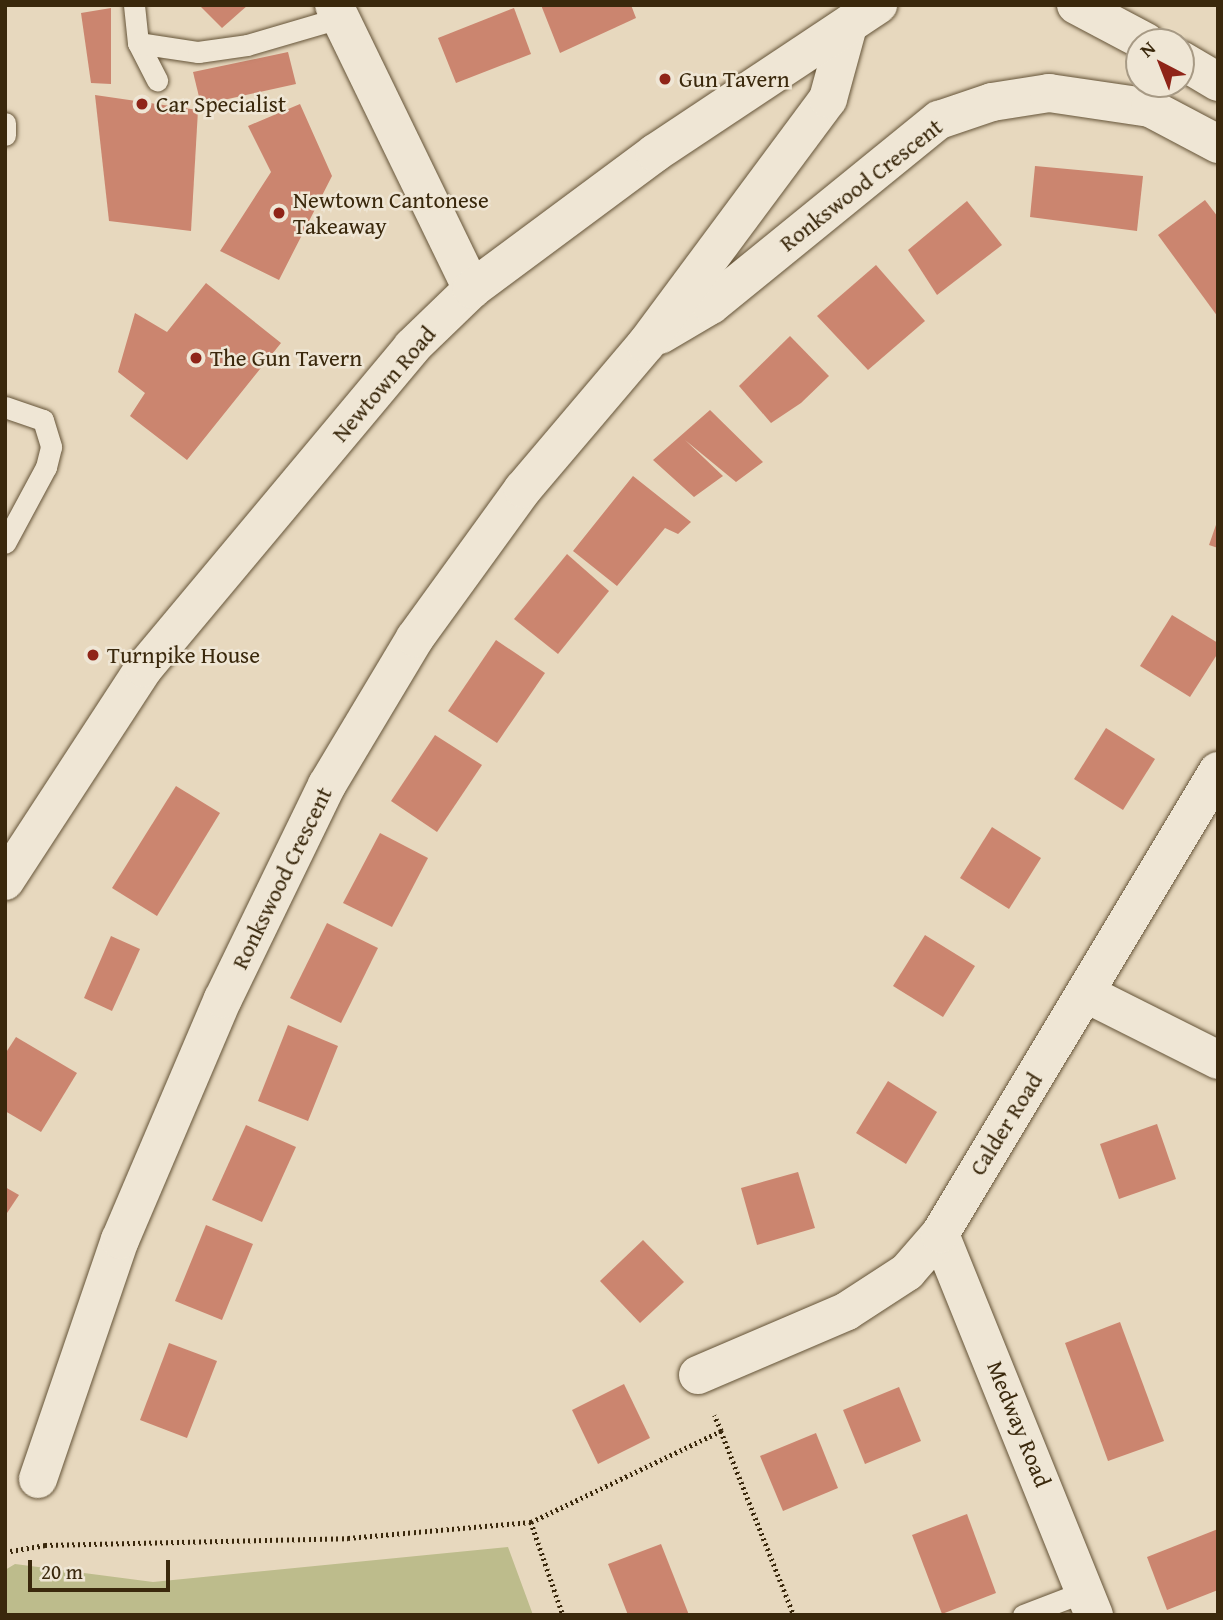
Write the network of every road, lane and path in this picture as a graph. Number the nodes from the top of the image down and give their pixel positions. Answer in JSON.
{"nodes":[{"id":1,"x":134,"y":5,"type":"edge"},
{"id":2,"x":1076,"y":5,"type":"edge"},
{"id":3,"x":1133,"y":5,"type":"edge"},
{"id":4,"x":338,"y":11,"type":"edge"},
{"id":5,"x":863,"y":15,"type":"edge"},
{"id":6,"x":1153,"y":28,"type":"edge"},
{"id":7,"x":1125,"y":31,"type":"edge"},
{"id":8,"x":138,"y":43,"type":"junction"},
{"id":9,"x":1195,"y":67,"type":"edge"},
{"id":10,"x":158,"y":80,"type":"dead end"},
{"id":11,"x":1218,"y":82,"type":"edge"},
{"id":12,"x":5,"y":123,"type":"edge"},
{"id":13,"x":5,"y":135,"type":"edge"},
{"id":14,"x":1218,"y":144,"type":"edge"},
{"id":15,"x":472,"y":289,"type":"junction"},
{"id":16,"x":646,"y":344,"type":"junction"},
{"id":17,"x":5,"y":407,"type":"edge"},
{"id":18,"x":5,"y":543,"type":"edge"},
{"id":19,"x":1218,"y":771,"type":"edge"},
{"id":20,"x":5,"y":880,"type":"edge"},
{"id":21,"x":1087,"y":994,"type":"junction"},
{"id":22,"x":1218,"y":1060,"type":"edge"},
{"id":23,"x":940,"y":1234,"type":"junction"},
{"id":24,"x":698,"y":1375,"type":"joint"},
{"id":25,"x":721,"y":1431,"type":"junction"},
{"id":26,"x":38,"y":1479,"type":"dead end"},
{"id":27,"x":531,"y":1522,"type":"junction"},
{"id":28,"x":5,"y":1552,"type":"edge"},
{"id":29,"x":1090,"y":1603,"type":"edge"},
{"id":30,"x":563,"y":1615,"type":"edge"},
{"id":31,"x":794,"y":1615,"type":"edge"},
{"id":32,"x":1023,"y":1615,"type":"edge"}],
"edges":[{"from":1,"to":8,"type":"lane"},
{"from":2,"to":7,"type":"street"},
{"from":3,"to":6,"type":"street"},
{"from":4,"to":8,"type":"lane"},
{"from":4,"to":15,"type":"street"},
{"from":5,"to":15,"type":"street","name":"Newtown Road"},
{"from":5,"to":16,"type":"street","name":"Ronkswood Crescent"},
{"from":8,"to":10,"type":"lane"},
{"from":9,"to":11,"type":"street"},
{"from":12,"to":13,"type":"lane"},
{"from":14,"to":16,"type":"street","name":"Ronkswood Crescent"},
{"from":15,"to":20,"type":"street","name":"Newtown Road"},
{"from":16,"to":26,"type":"street","name":"Ronkswood Crescent"},
{"from":17,"to":18,"type":"lane"},
{"from":19,"to":21,"type":"street","name":"Calder Road"},
{"from":21,"to":22,"type":"street"},
{"from":21,"to":23,"type":"street","name":"Calder Road"},
{"from":23,"to":24,"type":"street","name":"Calder Road"},
{"from":23,"to":29,"type":"street","name":"Medway Road"},
{"from":24,"to":25,"type":"path"},
{"from":25,"to":27,"type":"path"},
{"from":25,"to":31,"type":"path"},
{"from":27,"to":28,"type":"path"},
{"from":27,"to":30,"type":"path"},
{"from":29,"to":32,"type":"lane"}]}
